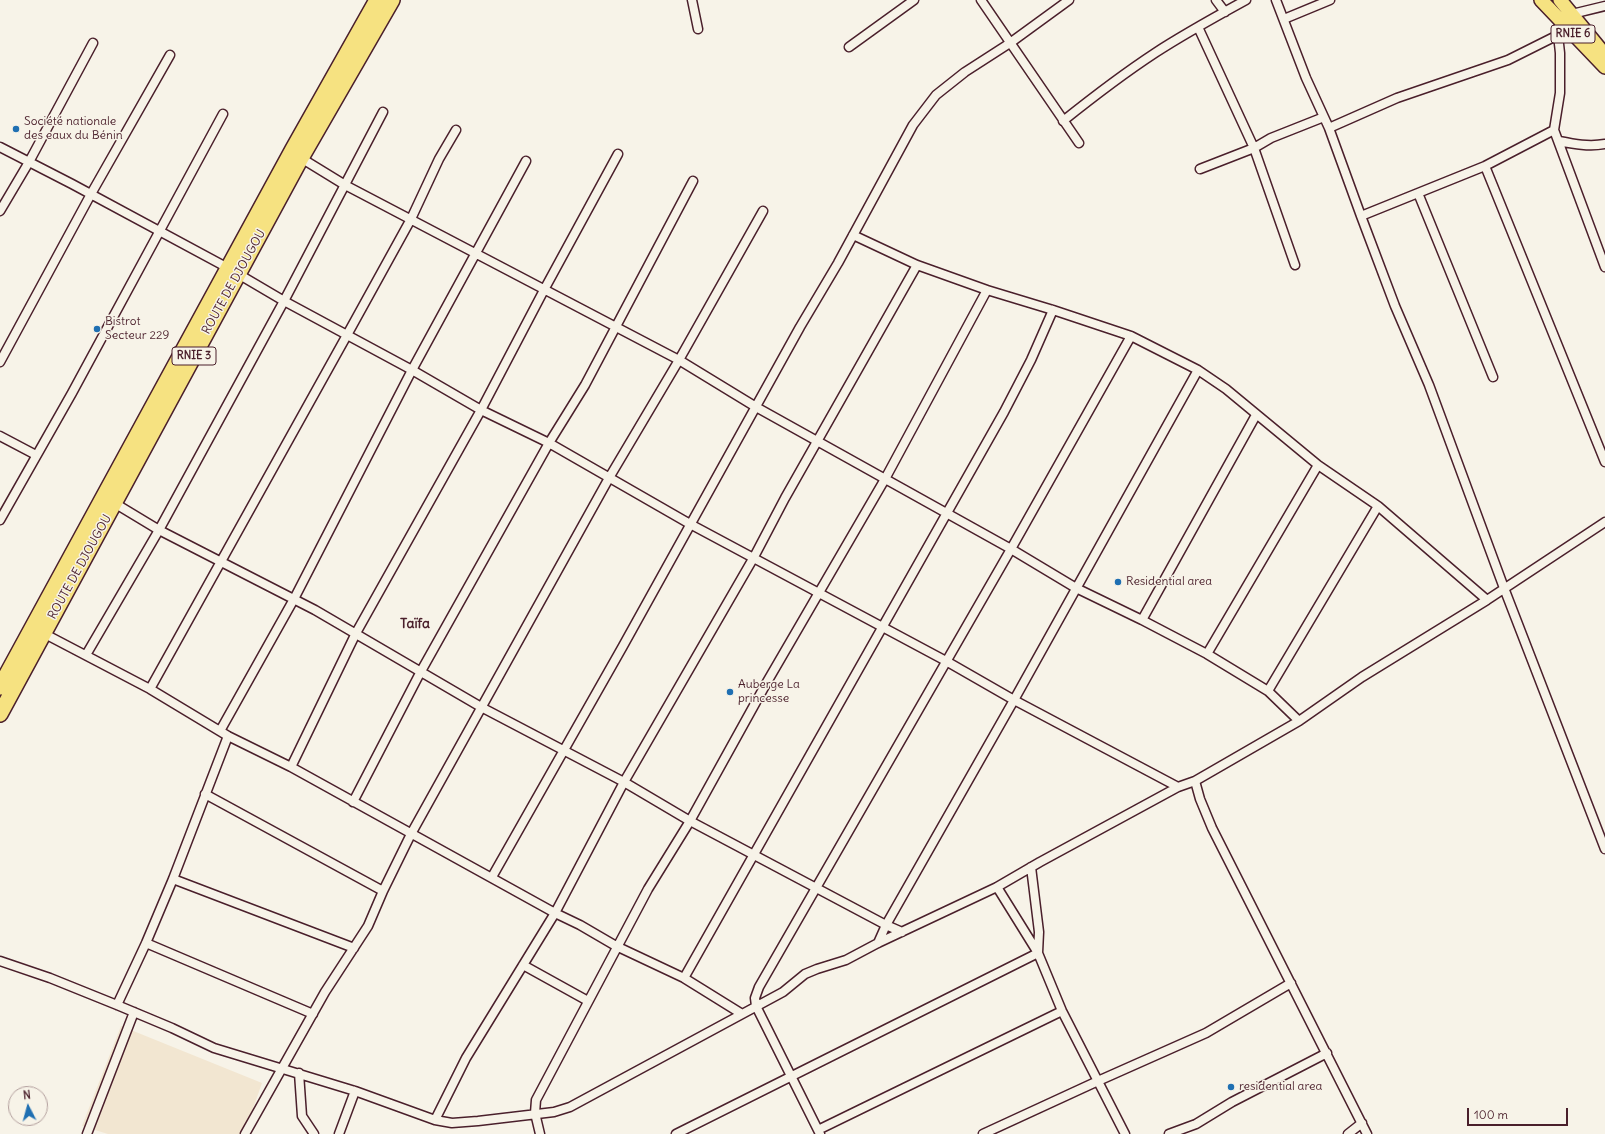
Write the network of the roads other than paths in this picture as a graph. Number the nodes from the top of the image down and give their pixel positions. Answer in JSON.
{"nodes":[{"id":1,"x":376,"y":0,"type":"edge"},
{"id":2,"x":392,"y":0,"type":"edge"},
{"id":3,"x":692,"y":0,"type":"edge"},
{"id":4,"x":914,"y":0,"type":"edge"},
{"id":5,"x":982,"y":0,"type":"edge"},
{"id":6,"x":1069,"y":0,"type":"edge"},
{"id":7,"x":1216,"y":0,"type":"edge"},
{"id":8,"x":1246,"y":0,"type":"edge"},
{"id":9,"x":1276,"y":0,"type":"edge"},
{"id":10,"x":1330,"y":0,"type":"edge"},
{"id":11,"x":1541,"y":0,"type":"edge"},
{"id":12,"x":1560,"y":0,"type":"edge"},
{"id":13,"x":1605,"y":6,"type":"edge"},
{"id":14,"x":1225,"y":12,"type":"junction"},
{"id":15,"x":1572,"y":14,"type":"junction"},
{"id":16,"x":1284,"y":19,"type":"junction"},
{"id":17,"x":1560,"y":20,"type":"junction"},
{"id":18,"x":1198,"y":27,"type":"junction"},
{"id":19,"x":698,"y":29,"type":"dead end"},
{"id":20,"x":1558,"y":35,"type":"junction"},
{"id":21,"x":93,"y":43,"type":"dead end"},
{"id":22,"x":1010,"y":43,"type":"junction"},
{"id":23,"x":849,"y":47,"type":"dead end"},
{"id":24,"x":170,"y":55,"type":"dead end"},
{"id":25,"x":1605,"y":55,"type":"edge"},
{"id":26,"x":1605,"y":67,"type":"edge"},
{"id":27,"x":383,"y":112,"type":"dead end"},
{"id":28,"x":223,"y":114,"type":"dead end"},
{"id":29,"x":1324,"y":118,"type":"junction"},
{"id":30,"x":1063,"y":121,"type":"junction"},
{"id":31,"x":1328,"y":128,"type":"junction"},
{"id":32,"x":456,"y":130,"type":"dead end"},
{"id":33,"x":1554,"y":130,"type":"junction"},
{"id":34,"x":1559,"y":141,"type":"junction"},
{"id":35,"x":1079,"y":143,"type":"dead end"},
{"id":36,"x":1605,"y":144,"type":"edge"},
{"id":37,"x":0,"y":147,"type":"edge"},
{"id":38,"x":1254,"y":148,"type":"junction"},
{"id":39,"x":618,"y":154,"type":"dead end"},
{"id":40,"x":301,"y":158,"type":"junction"},
{"id":41,"x":526,"y":161,"type":"dead end"},
{"id":42,"x":29,"y":162,"type":"junction"},
{"id":43,"x":1485,"y":166,"type":"junction"},
{"id":44,"x":1200,"y":169,"type":"dead end"},
{"id":45,"x":693,"y":181,"type":"dead end"},
{"id":46,"x":345,"y":185,"type":"junction"},
{"id":47,"x":1418,"y":193,"type":"junction"},
{"id":48,"x":90,"y":194,"type":"junction"},
{"id":49,"x":0,"y":211,"type":"edge"},
{"id":50,"x":763,"y":211,"type":"dead end"},
{"id":51,"x":1360,"y":216,"type":"junction"},
{"id":52,"x":411,"y":219,"type":"junction"},
{"id":53,"x":159,"y":231,"type":"junction"},
{"id":54,"x":853,"y":235,"type":"junction"},
{"id":55,"x":476,"y":254,"type":"junction"},
{"id":56,"x":917,"y":265,"type":"junction"},
{"id":57,"x":1295,"y":265,"type":"dead end"},
{"id":58,"x":1605,"y":266,"type":"edge"},
{"id":59,"x":233,"y":271,"type":"junction"},
{"id":60,"x":544,"y":290,"type":"junction"},
{"id":61,"x":987,"y":290,"type":"junction"},
{"id":62,"x":284,"y":302,"type":"junction"},
{"id":63,"x":1053,"y":310,"type":"junction"},
{"id":64,"x":616,"y":327,"type":"junction"},
{"id":65,"x":347,"y":335,"type":"junction"},
{"id":66,"x":1131,"y":336,"type":"junction"},
{"id":67,"x":679,"y":360,"type":"junction"},
{"id":68,"x":0,"y":362,"type":"edge"},
{"id":69,"x":412,"y":370,"type":"junction"},
{"id":70,"x":1198,"y":370,"type":"junction"},
{"id":71,"x":1493,"y":377,"type":"dead end"},
{"id":72,"x":756,"y":407,"type":"junction"},
{"id":73,"x":481,"y":410,"type":"junction"},
{"id":74,"x":1256,"y":415,"type":"junction"},
{"id":75,"x":0,"y":436,"type":"edge"},
{"id":76,"x":818,"y":442,"type":"junction"},
{"id":77,"x":549,"y":443,"type":"junction"},
{"id":78,"x":36,"y":455,"type":"junction"},
{"id":79,"x":1605,"y":462,"type":"edge"},
{"id":80,"x":1318,"y":465,"type":"junction"},
{"id":81,"x":610,"y":478,"type":"junction"},
{"id":82,"x":885,"y":479,"type":"junction"},
{"id":83,"x":109,"y":500,"type":"junction"},
{"id":84,"x":1378,"y":506,"type":"junction"},
{"id":85,"x":947,"y":513,"type":"junction"},
{"id":86,"x":0,"y":520,"type":"edge"},
{"id":87,"x":1605,"y":522,"type":"edge"},
{"id":88,"x":690,"y":524,"type":"junction"},
{"id":89,"x":159,"y":530,"type":"junction"},
{"id":90,"x":1011,"y":549,"type":"junction"},
{"id":91,"x":754,"y":557,"type":"junction"},
{"id":92,"x":221,"y":561,"type":"junction"},
{"id":93,"x":1076,"y":588,"type":"junction"},
{"id":94,"x":1504,"y":588,"type":"junction"},
{"id":95,"x":818,"y":592,"type":"junction"},
{"id":96,"x":294,"y":598,"type":"junction"},
{"id":97,"x":1487,"y":600,"type":"junction"},
{"id":98,"x":1142,"y":620,"type":"junction"},
{"id":99,"x":883,"y":627,"type":"junction"},
{"id":100,"x":43,"y":633,"type":"junction"},
{"id":101,"x":356,"y":633,"type":"junction"},
{"id":102,"x":1207,"y":654,"type":"junction"},
{"id":103,"x":86,"y":655,"type":"junction"},
{"id":104,"x":946,"y":661,"type":"junction"},
{"id":105,"x":15,"y":673,"type":"junction"},
{"id":106,"x":420,"y":673,"type":"junction"},
{"id":107,"x":0,"y":687,"type":"edge"},
{"id":108,"x":150,"y":689,"type":"junction"},
{"id":109,"x":1268,"y":691,"type":"junction"},
{"id":110,"x":1014,"y":700,"type":"junction"},
{"id":111,"x":481,"y":707,"type":"junction"},
{"id":112,"x":0,"y":714,"type":"edge"},
{"id":113,"x":1299,"y":721,"type":"junction"},
{"id":114,"x":220,"y":731,"type":"junction"},
{"id":115,"x":228,"y":736,"type":"junction"},
{"id":116,"x":563,"y":751,"type":"junction"},
{"id":117,"x":291,"y":767,"type":"junction"},
{"id":118,"x":1195,"y":781,"type":"junction"},
{"id":119,"x":624,"y":782,"type":"junction"},
{"id":120,"x":1178,"y":788,"type":"junction"},
{"id":121,"x":205,"y":794,"type":"junction"},
{"id":122,"x":352,"y":802,"type":"junction"},
{"id":123,"x":690,"y":821,"type":"junction"},
{"id":124,"x":410,"y":834,"type":"junction"},
{"id":125,"x":1605,"y":848,"type":"edge"},
{"id":126,"x":753,"y":854,"type":"junction"},
{"id":127,"x":1031,"y":867,"type":"junction"},
{"id":128,"x":492,"y":877,"type":"junction"},
{"id":129,"x":173,"y":879,"type":"junction"},
{"id":130,"x":997,"y":887,"type":"junction"},
{"id":131,"x":816,"y":888,"type":"junction"},
{"id":132,"x":383,"y":891,"type":"junction"},
{"id":133,"x":555,"y":913,"type":"junction"},
{"id":134,"x":886,"y":925,"type":"junction"},
{"id":135,"x":902,"y":932,"type":"junction"},
{"id":136,"x":146,"y":943,"type":"junction"},
{"id":137,"x":878,"y":943,"type":"junction"},
{"id":138,"x":616,"y":946,"type":"junction"},
{"id":139,"x":354,"y":948,"type":"junction"},
{"id":140,"x":1038,"y":953,"type":"junction"},
{"id":141,"x":0,"y":961,"type":"edge"},
{"id":142,"x":522,"y":965,"type":"junction"},
{"id":143,"x":684,"y":978,"type":"junction"},
{"id":144,"x":1291,"y":984,"type":"junction"},
{"id":145,"x":588,"y":1001,"type":"junction"},
{"id":146,"x":117,"y":1004,"type":"junction"},
{"id":147,"x":756,"y":1006,"type":"junction"},
{"id":148,"x":1062,"y":1011,"type":"junction"},
{"id":149,"x":134,"y":1012,"type":"junction"},
{"id":150,"x":313,"y":1014,"type":"junction"},
{"id":151,"x":742,"y":1014,"type":"junction"},
{"id":152,"x":1327,"y":1053,"type":"junction"},
{"id":153,"x":283,"y":1069,"type":"junction"},
{"id":154,"x":299,"y":1074,"type":"junction"},
{"id":155,"x":792,"y":1077,"type":"junction"},
{"id":156,"x":1098,"y":1080,"type":"junction"},
{"id":157,"x":355,"y":1091,"type":"junction"},
{"id":158,"x":535,"y":1114,"type":"junction"},
{"id":159,"x":435,"y":1120,"type":"junction"},
{"id":160,"x":1362,"y":1123,"type":"junction"},
{"id":161,"x":819,"y":1132,"type":"edge"},
{"id":162,"x":87,"y":1134,"type":"edge"},
{"id":163,"x":246,"y":1134,"type":"edge"},
{"id":164,"x":314,"y":1134,"type":"edge"},
{"id":165,"x":339,"y":1134,"type":"edge"},
{"id":166,"x":540,"y":1134,"type":"edge"},
{"id":167,"x":676,"y":1134,"type":"edge"},
{"id":168,"x":983,"y":1134,"type":"edge"},
{"id":169,"x":1126,"y":1134,"type":"edge"},
{"id":170,"x":1169,"y":1134,"type":"edge"},
{"id":171,"x":1348,"y":1134,"type":"edge"},
{"id":172,"x":1367,"y":1134,"type":"edge"}],
"edges":[{"from":1,"to":59,"type":"highway","name":"ROUTE DE DJOUGOU","number":"RNIE 3"},
{"from":2,"to":40,"type":"highway","name":"ROUTE DE DJOUGOU","number":"RNIE 3"},
{"from":3,"to":19,"type":"street"},
{"from":4,"to":23,"type":"street"},
{"from":5,"to":22,"type":"street"},
{"from":6,"to":22,"type":"street"},
{"from":7,"to":14,"type":"street"},
{"from":8,"to":14,"type":"street"},
{"from":9,"to":16,"type":"street"},
{"from":10,"to":16,"type":"street"},
{"from":11,"to":17,"type":"main road","number":"RNIE 6"},
{"from":12,"to":15,"type":"main road","number":"RNIE 6"},
{"from":13,"to":15,"type":"street"},
{"from":14,"to":18,"type":"street"},
{"from":15,"to":25,"type":"main road","number":"RNIE 6"},
{"from":16,"to":29,"type":"street"},
{"from":17,"to":20,"type":"street"},
{"from":17,"to":26,"type":"main road","number":"RNIE 6"},
{"from":18,"to":30,"type":"street"},
{"from":18,"to":38,"type":"street"},
{"from":20,"to":31,"type":"street"},
{"from":20,"to":33,"type":"street"},
{"from":21,"to":42,"type":"street"},
{"from":22,"to":30,"type":"street"},
{"from":22,"to":54,"type":"street"},
{"from":24,"to":48,"type":"street"},
{"from":27,"to":46,"type":"street"},
{"from":28,"to":53,"type":"street"},
{"from":29,"to":31,"type":"street"},
{"from":29,"to":38,"type":"street"},
{"from":30,"to":35,"type":"street"},
{"from":31,"to":51,"type":"street"},
{"from":32,"to":52,"type":"street"},
{"from":33,"to":34,"type":"street"},
{"from":33,"to":43,"type":"street"},
{"from":34,"to":36,"type":"street"},
{"from":34,"to":58,"type":"street"},
{"from":37,"to":42,"type":"street"},
{"from":38,"to":44,"type":"street"},
{"from":38,"to":57,"type":"street"},
{"from":39,"to":60,"type":"street"},
{"from":40,"to":46,"type":"street"},
{"from":40,"to":59,"type":"highway","name":"ROUTE DE DJOUGOU","number":"RNIE 3"},
{"from":41,"to":55,"type":"street"},
{"from":42,"to":48,"type":"street"},
{"from":42,"to":49,"type":"street"},
{"from":43,"to":47,"type":"street"},
{"from":43,"to":79,"type":"street"},
{"from":45,"to":64,"type":"street"},
{"from":46,"to":52,"type":"street"},
{"from":46,"to":62,"type":"street"},
{"from":47,"to":51,"type":"street"},
{"from":47,"to":71,"type":"street"},
{"from":48,"to":53,"type":"street"},
{"from":48,"to":68,"type":"street"},
{"from":50,"to":67,"type":"street"},
{"from":51,"to":94,"type":"street"},
{"from":52,"to":55,"type":"street"},
{"from":52,"to":65,"type":"street"},
{"from":53,"to":59,"type":"street"},
{"from":53,"to":78,"type":"street"},
{"from":54,"to":56,"type":"street"},
{"from":54,"to":72,"type":"street"},
{"from":55,"to":60,"type":"street"},
{"from":55,"to":69,"type":"street"},
{"from":56,"to":61,"type":"street"},
{"from":56,"to":76,"type":"street"},
{"from":59,"to":62,"type":"street"},
{"from":59,"to":83,"type":"highway","name":"ROUTE DE DJOUGOU","number":"RNIE 3"},
{"from":60,"to":64,"type":"street"},
{"from":60,"to":73,"type":"street"},
{"from":61,"to":63,"type":"street"},
{"from":61,"to":82,"type":"street"},
{"from":62,"to":65,"type":"street"},
{"from":62,"to":89,"type":"street"},
{"from":63,"to":66,"type":"street"},
{"from":63,"to":85,"type":"street"},
{"from":64,"to":67,"type":"street"},
{"from":64,"to":77,"type":"street"},
{"from":65,"to":69,"type":"street"},
{"from":65,"to":92,"type":"street"},
{"from":66,"to":70,"type":"street"},
{"from":66,"to":90,"type":"street"},
{"from":67,"to":72,"type":"street"},
{"from":67,"to":81,"type":"street"},
{"from":69,"to":73,"type":"street"},
{"from":69,"to":96,"type":"street"},
{"from":70,"to":74,"type":"street"},
{"from":70,"to":93,"type":"street"},
{"from":72,"to":76,"type":"street"},
{"from":72,"to":88,"type":"street"},
{"from":73,"to":77,"type":"street"},
{"from":73,"to":101,"type":"street"},
{"from":74,"to":80,"type":"street"},
{"from":74,"to":98,"type":"street"},
{"from":75,"to":78,"type":"street"},
{"from":76,"to":82,"type":"street"},
{"from":76,"to":91,"type":"street"},
{"from":77,"to":81,"type":"street"},
{"from":77,"to":106,"type":"street"},
{"from":78,"to":86,"type":"street"},
{"from":80,"to":84,"type":"street"},
{"from":80,"to":102,"type":"street"},
{"from":81,"to":88,"type":"street"},
{"from":81,"to":111,"type":"street"},
{"from":82,"to":85,"type":"street"},
{"from":82,"to":95,"type":"street"},
{"from":83,"to":89,"type":"street"},
{"from":83,"to":100,"type":"highway","name":"ROUTE DE DJOUGOU","number":"RNIE 3"},
{"from":83,"to":105,"type":"highway","name":"ROUTE DE DJOUGOU","number":"RNIE 3"},
{"from":84,"to":97,"type":"street"},
{"from":84,"to":109,"type":"street"},
{"from":85,"to":90,"type":"street"},
{"from":85,"to":99,"type":"street"},
{"from":87,"to":94,"type":"street"},
{"from":88,"to":91,"type":"street"},
{"from":88,"to":116,"type":"street"},
{"from":89,"to":92,"type":"street"},
{"from":89,"to":103,"type":"street"},
{"from":90,"to":93,"type":"street"},
{"from":90,"to":104,"type":"street"},
{"from":91,"to":95,"type":"street"},
{"from":91,"to":119,"type":"street"},
{"from":92,"to":96,"type":"street"},
{"from":92,"to":108,"type":"street"},
{"from":93,"to":98,"type":"street"},
{"from":93,"to":110,"type":"street"},
{"from":94,"to":97,"type":"street"},
{"from":94,"to":125,"type":"street"},
{"from":95,"to":99,"type":"street"},
{"from":95,"to":123,"type":"street"},
{"from":96,"to":101,"type":"street"},
{"from":96,"to":114,"type":"street"},
{"from":97,"to":113,"type":"street"},
{"from":98,"to":102,"type":"street"},
{"from":99,"to":104,"type":"street"},
{"from":99,"to":126,"type":"street"},
{"from":100,"to":103,"type":"street"},
{"from":100,"to":105,"type":"highway","name":"ROUTE DE DJOUGOU","number":"RNIE 3"},
{"from":101,"to":106,"type":"street"},
{"from":101,"to":117,"type":"street"},
{"from":102,"to":109,"type":"street"},
{"from":103,"to":108,"type":"street"},
{"from":104,"to":110,"type":"street"},
{"from":104,"to":131,"type":"street"},
{"from":105,"to":107,"type":"highway","name":"ROUTE DE DJOUGOU","number":"RNIE 3"},
{"from":105,"to":112,"type":"highway","name":"ROUTE DE DJOUGOU","number":"RNIE 3"},
{"from":106,"to":111,"type":"street"},
{"from":106,"to":122,"type":"street"},
{"from":108,"to":114,"type":"street"},
{"from":109,"to":113,"type":"street"},
{"from":110,"to":120,"type":"street"},
{"from":110,"to":134,"type":"street"},
{"from":111,"to":116,"type":"street"},
{"from":111,"to":124,"type":"street"},
{"from":113,"to":118,"type":"street"},
{"from":114,"to":115,"type":"street"},
{"from":115,"to":117,"type":"street"},
{"from":115,"to":121,"type":"street"},
{"from":116,"to":119,"type":"street"},
{"from":116,"to":128,"type":"street"},
{"from":117,"to":122,"type":"street"},
{"from":118,"to":120,"type":"street"},
{"from":118,"to":144,"type":"street"},
{"from":119,"to":123,"type":"street"},
{"from":119,"to":133,"type":"street"},
{"from":120,"to":127,"type":"street"},
{"from":121,"to":129,"type":"street"},
{"from":121,"to":132,"type":"street"},
{"from":122,"to":124,"type":"street"},
{"from":123,"to":126,"type":"street"},
{"from":123,"to":138,"type":"street"},
{"from":124,"to":128,"type":"street"},
{"from":124,"to":132,"type":"street"},
{"from":126,"to":131,"type":"street"},
{"from":126,"to":143,"type":"street"},
{"from":127,"to":130,"type":"street"},
{"from":127,"to":140,"type":"street"},
{"from":128,"to":133,"type":"street"},
{"from":129,"to":136,"type":"street"},
{"from":129,"to":139,"type":"street"},
{"from":130,"to":135,"type":"street"},
{"from":130,"to":140,"type":"street"},
{"from":131,"to":134,"type":"street"},
{"from":131,"to":147,"type":"street"},
{"from":132,"to":139,"type":"street"},
{"from":133,"to":138,"type":"street"},
{"from":133,"to":142,"type":"street"},
{"from":134,"to":135,"type":"street"},
{"from":134,"to":137,"type":"street"},
{"from":135,"to":137,"type":"street"},
{"from":136,"to":146,"type":"street"},
{"from":136,"to":150,"type":"street"},
{"from":137,"to":147,"type":"street"},
{"from":138,"to":143,"type":"street"},
{"from":138,"to":145,"type":"street"},
{"from":139,"to":150,"type":"street"},
{"from":140,"to":148,"type":"street"},
{"from":140,"to":155,"type":"street"},
{"from":141,"to":146,"type":"street"},
{"from":142,"to":145,"type":"street"},
{"from":142,"to":159,"type":"street"},
{"from":143,"to":151,"type":"street"},
{"from":144,"to":152,"type":"street"},
{"from":144,"to":156,"type":"street"},
{"from":145,"to":158,"type":"street"},
{"from":146,"to":149,"type":"street"},
{"from":147,"to":151,"type":"street"},
{"from":147,"to":155,"type":"street"},
{"from":148,"to":156,"type":"street"},
{"from":148,"to":161,"type":"street"},
{"from":149,"to":153,"type":"street"},
{"from":149,"to":162,"type":"street"},
{"from":150,"to":153,"type":"street"},
{"from":151,"to":158,"type":"street"},
{"from":152,"to":160,"type":"street"},
{"from":152,"to":170,"type":"street"},
{"from":153,"to":154,"type":"street"},
{"from":153,"to":163,"type":"street"},
{"from":154,"to":157,"type":"street"},
{"from":154,"to":164,"type":"street"},
{"from":155,"to":161,"type":"street"},
{"from":155,"to":167,"type":"street"},
{"from":156,"to":168,"type":"street"},
{"from":156,"to":169,"type":"street"},
{"from":157,"to":159,"type":"street"},
{"from":157,"to":165,"type":"street"},
{"from":158,"to":159,"type":"street"},
{"from":158,"to":166,"type":"street"},
{"from":160,"to":171,"type":"street"},
{"from":160,"to":172,"type":"street"}]}
